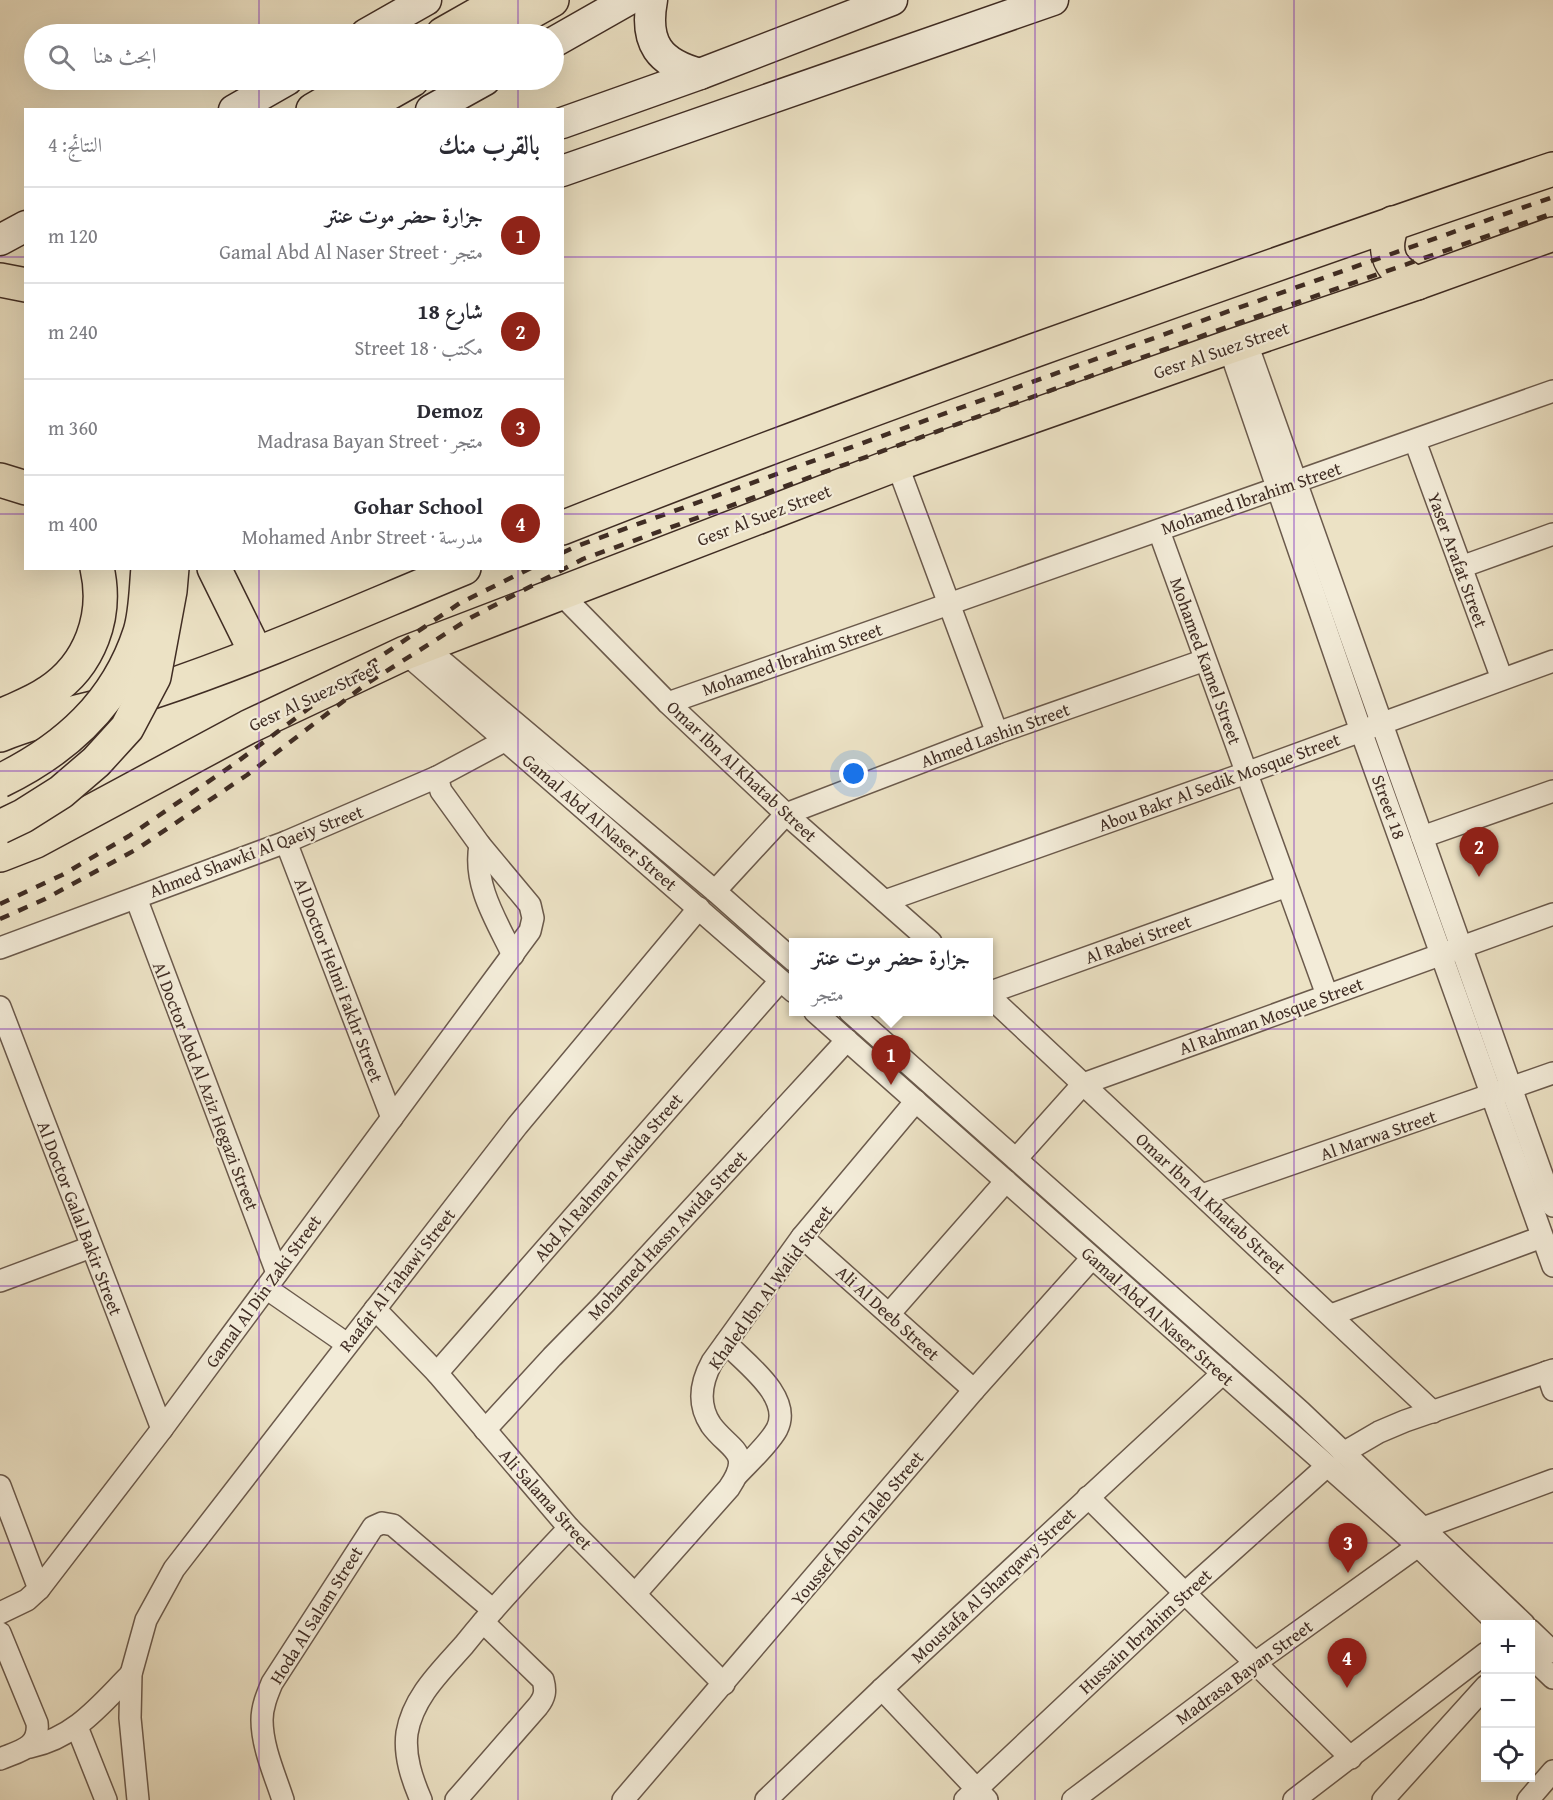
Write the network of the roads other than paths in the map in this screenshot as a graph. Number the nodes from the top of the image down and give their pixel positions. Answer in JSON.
{"nodes":[{"id":1,"x":426,"y":0,"type":"edge"},
{"id":2,"x":503,"y":0,"type":"edge"},
{"id":3,"x":552,"y":0,"type":"edge"},
{"id":4,"x":628,"y":0,"type":"edge"},
{"id":5,"x":651,"y":0,"type":"edge"},
{"id":6,"x":892,"y":0,"type":"edge"},
{"id":7,"x":1053,"y":0,"type":"edge"},
{"id":8,"x":384,"y":24,"type":"edge"},
{"id":9,"x":461,"y":24,"type":"edge"},
{"id":10,"x":509,"y":24,"type":"edge"},
{"id":11,"x":564,"y":36,"type":"edge"},
{"id":12,"x":700,"y":74,"type":"junction"},
{"id":13,"x":271,"y":90,"type":"edge"},
{"id":14,"x":284,"y":90,"type":"edge"},
{"id":15,"x":348,"y":90,"type":"edge"},
{"id":16,"x":394,"y":90,"type":"edge"},
{"id":17,"x":467,"y":90,"type":"edge"},
{"id":18,"x":238,"y":108,"type":"edge"},
{"id":19,"x":282,"y":108,"type":"edge"},
{"id":20,"x":316,"y":108,"type":"edge"},
{"id":21,"x":363,"y":108,"type":"edge"},
{"id":22,"x":435,"y":108,"type":"edge"},
{"id":23,"x":564,"y":122,"type":"edge"},
{"id":24,"x":1553,"y":169,"type":"edge"},
{"id":25,"x":564,"y":170,"type":"edge"},
{"id":26,"x":1393,"y":223,"type":"junction"},
{"id":27,"x":24,"y":227,"type":"edge"},
{"id":28,"x":1553,"y":234,"type":"edge"},
{"id":29,"x":1345,"y":239,"type":"junction"},
{"id":30,"x":0,"y":240,"type":"edge"},
{"id":31,"x":24,"y":274,"type":"edge"},
{"id":32,"x":0,"y":280,"type":"edge"},
{"id":33,"x":1417,"y":283,"type":"junction"},
{"id":34,"x":24,"y":285,"type":"edge"},
{"id":35,"x":1368,"y":300,"type":"junction"},
{"id":36,"x":1237,"y":344,"type":"junction"},
{"id":37,"x":1553,"y":391,"type":"edge"},
{"id":38,"x":1415,"y":441,"type":"junction"},
{"id":39,"x":897,"y":464,"type":"junction"},
{"id":40,"x":24,"y":474,"type":"edge"},
{"id":41,"x":0,"y":479,"type":"edge"},
{"id":42,"x":1287,"y":486,"type":"junction"},
{"id":43,"x":24,"y":487,"type":"edge"},
{"id":44,"x":564,"y":527,"type":"edge"},
{"id":45,"x":1159,"y":531,"type":"junction"},
{"id":46,"x":1553,"y":534,"type":"edge"},
{"id":47,"x":1461,"y":567,"type":"junction"},
{"id":48,"x":97,"y":570,"type":"edge"},
{"id":49,"x":148,"y":570,"type":"edge"},
{"id":50,"x":172,"y":570,"type":"edge"},
{"id":51,"x":215,"y":570,"type":"edge"},
{"id":52,"x":459,"y":570,"type":"edge"},
{"id":53,"x":560,"y":593,"type":"junction"},
{"id":54,"x":949,"y":604,"type":"junction"},
{"id":55,"x":415,"y":650,"type":"junction"},
{"id":56,"x":256,"y":653,"type":"junction"},
{"id":57,"x":1205,"y":660,"type":"junction"},
{"id":58,"x":1553,"y":661,"type":"edge"},
{"id":59,"x":1502,"y":679,"type":"junction"},
{"id":60,"x":668,"y":703,"type":"junction"},
{"id":61,"x":76,"y":712,"type":"junction"},
{"id":62,"x":0,"y":716,"type":"edge"},
{"id":63,"x":1382,"y":723,"type":"junction"},
{"id":64,"x":1361,"y":731,"type":"junction"},
{"id":65,"x":997,"y":733,"type":"junction"},
{"id":66,"x":0,"y":735,"type":"edge"},
{"id":67,"x":506,"y":740,"type":"junction"},
{"id":68,"x":0,"y":768,"type":"edge"},
{"id":69,"x":1246,"y":773,"type":"junction"},
{"id":70,"x":437,"y":777,"type":"junction"},
{"id":71,"x":0,"y":781,"type":"edge"},
{"id":72,"x":1553,"y":791,"type":"edge"},
{"id":73,"x":125,"y":795,"type":"junction"},
{"id":74,"x":786,"y":814,"type":"junction"},
{"id":75,"x":0,"y":826,"type":"edge"},
{"id":76,"x":1422,"y":837,"type":"junction"},
{"id":77,"x":36,"y":841,"type":"junction"},
{"id":78,"x":286,"y":842,"type":"junction"},
{"id":79,"x":480,"y":845,"type":"junction"},
{"id":80,"x":0,"y":855,"type":"edge"},
{"id":81,"x":1287,"y":886,"type":"junction"},
{"id":82,"x":715,"y":891,"type":"junction"},
{"id":83,"x":136,"y":898,"type":"junction"},
{"id":84,"x":885,"y":901,"type":"junction"},
{"id":85,"x":699,"y":908,"type":"junction"},
{"id":86,"x":1553,"y":914,"type":"edge"},
{"id":87,"x":926,"y":938,"type":"edge"},
{"id":88,"x":0,"y":948,"type":"edge"},
{"id":89,"x":1451,"y":950,"type":"junction"},
{"id":90,"x":513,"y":955,"type":"junction"},
{"id":91,"x":789,"y":957,"type":"edge"},
{"id":92,"x":787,"y":986,"type":"edge"},
{"id":93,"x":993,"y":992,"type":"edge"},
{"id":94,"x":1327,"y":995,"type":"junction"},
{"id":95,"x":993,"y":999,"type":"edge"},
{"id":96,"x":0,"y":1007,"type":"edge"},
{"id":97,"x":821,"y":1016,"type":"edge"},
{"id":98,"x":856,"y":1016,"type":"edge"},
{"id":99,"x":847,"y":1040,"type":"junction"},
{"id":100,"x":1553,"y":1073,"type":"edge"},
{"id":101,"x":1083,"y":1084,"type":"junction"},
{"id":102,"x":1502,"y":1092,"type":"junction"},
{"id":103,"x":916,"y":1101,"type":"junction"},
{"id":104,"x":392,"y":1118,"type":"junction"},
{"id":105,"x":1545,"y":1156,"type":"edge"},
{"id":106,"x":1016,"y":1159,"type":"junction"},
{"id":107,"x":1006,"y":1181,"type":"junction"},
{"id":108,"x":1202,"y":1195,"type":"junction"},
{"id":109,"x":1553,"y":1206,"type":"edge"},
{"id":110,"x":802,"y":1237,"type":"junction"},
{"id":111,"x":1542,"y":1237,"type":"junction"},
{"id":112,"x":91,"y":1247,"type":"junction"},
{"id":113,"x":1092,"y":1258,"type":"junction"},
{"id":114,"x":1553,"y":1266,"type":"edge"},
{"id":115,"x":0,"y":1281,"type":"edge"},
{"id":116,"x":271,"y":1281,"type":"junction"},
{"id":117,"x":375,"y":1309,"type":"junction"},
{"id":118,"x":889,"y":1314,"type":"junction"},
{"id":119,"x":1331,"y":1315,"type":"junction"},
{"id":120,"x":726,"y":1343,"type":"junction"},
{"id":121,"x":347,"y":1344,"type":"junction"},
{"id":122,"x":437,"y":1373,"type":"junction"},
{"id":123,"x":1223,"y":1373,"type":"junction"},
{"id":124,"x":1551,"y":1377,"type":"edge"},
{"id":125,"x":974,"y":1390,"type":"junction"},
{"id":126,"x":1433,"y":1412,"type":"junction"},
{"id":127,"x":162,"y":1429,"type":"junction"},
{"id":128,"x":485,"y":1430,"type":"junction"},
{"id":129,"x":1343,"y":1452,"type":"junction"},
{"id":130,"x":1327,"y":1466,"type":"junction"},
{"id":131,"x":737,"y":1475,"type":"junction"},
{"id":132,"x":1553,"y":1480,"type":"edge"},
{"id":133,"x":0,"y":1486,"type":"edge"},
{"id":134,"x":1088,"y":1497,"type":"junction"},
{"id":135,"x":569,"y":1528,"type":"junction"},
{"id":136,"x":1420,"y":1537,"type":"junction"},
{"id":137,"x":39,"y":1589,"type":"junction"},
{"id":138,"x":1185,"y":1593,"type":"junction"},
{"id":139,"x":635,"y":1594,"type":"junction"},
{"id":140,"x":0,"y":1613,"type":"edge"},
{"id":141,"x":488,"y":1616,"type":"junction"},
{"id":142,"x":1494,"y":1620,"type":"edge"},
{"id":143,"x":1519,"y":1620,"type":"edge"},
{"id":144,"x":0,"y":1633,"type":"edge"},
{"id":145,"x":1535,"y":1635,"type":"edge"},
{"id":146,"x":1553,"y":1652,"type":"edge"},
{"id":147,"x":1481,"y":1656,"type":"edge"},
{"id":148,"x":1535,"y":1661,"type":"edge"},
{"id":149,"x":1255,"y":1663,"type":"junction"},
{"id":150,"x":131,"y":1674,"type":"junction"},
{"id":151,"x":1553,"y":1678,"type":"edge"},
{"id":152,"x":724,"y":1684,"type":"junction"},
{"id":153,"x":882,"y":1689,"type":"junction"},
{"id":154,"x":1481,"y":1690,"type":"edge"},
{"id":155,"x":77,"y":1727,"type":"junction"},
{"id":156,"x":30,"y":1747,"type":"junction"},
{"id":157,"x":1351,"y":1758,"type":"junction"},
{"id":158,"x":0,"y":1759,"type":"edge"},
{"id":159,"x":1553,"y":1771,"type":"edge"},
{"id":160,"x":976,"y":1797,"type":"edge"},
{"id":161,"x":106,"y":1800,"type":"edge"},
{"id":162,"x":138,"y":1800,"type":"edge"},
{"id":163,"x":282,"y":1800,"type":"edge"},
{"id":164,"x":421,"y":1800,"type":"edge"},
{"id":165,"x":456,"y":1800,"type":"edge"},
{"id":166,"x":623,"y":1800,"type":"edge"},
{"id":167,"x":766,"y":1800,"type":"edge"},
{"id":168,"x":1073,"y":1800,"type":"edge"},
{"id":169,"x":1294,"y":1800,"type":"edge"},
{"id":170,"x":1383,"y":1800,"type":"edge"},
{"id":171,"x":1528,"y":1800,"type":"edge"}],
"edges":[{"from":1,"to":8,"type":"main road"},
{"from":2,"to":9,"type":"main road"},
{"from":3,"to":10,"type":"main road"},
{"from":4,"to":11,"type":"main road"},
{"from":5,"to":12,"type":"main road"},
{"from":6,"to":12,"type":"main road"},
{"from":7,"to":25,"type":"main road"},
{"from":12,"to":23,"type":"main road"},
{"from":13,"to":18,"type":"main road"},
{"from":14,"to":19,"type":"main road"},
{"from":15,"to":20,"type":"main road"},
{"from":16,"to":21,"type":"main road"},
{"from":17,"to":22,"type":"main road"},
{"from":24,"to":26,"type":"main road"},
{"from":26,"to":29,"type":"main road"},
{"from":26,"to":33,"type":"main road"},
{"from":27,"to":30,"type":"main road"},
{"from":28,"to":33,"type":"main road","name":"Gesr Al Suez Street"},
{"from":29,"to":35,"type":"main road"},
{"from":29,"to":44,"type":"main road"},
{"from":31,"to":32,"type":"main road"},
{"from":32,"to":34,"type":"main road"},
{"from":33,"to":35,"type":"main road","name":"Gesr Al Suez Street"},
{"from":35,"to":36,"type":"main road","name":"Gesr Al Suez Street"},
{"from":36,"to":39,"type":"main road","name":"Gesr Al Suez Street"},
{"from":36,"to":42,"type":"street","name":"Street 18"},
{"from":37,"to":38,"type":"street","name":"Mohamed Ibrahim Street"},
{"from":38,"to":42,"type":"street","name":"Mohamed Ibrahim Street"},
{"from":38,"to":47,"type":"street","name":"Yaser Arafat Street"},
{"from":39,"to":53,"type":"main road","name":"Gesr Al Suez Street"},
{"from":39,"to":54,"type":"street"},
{"from":40,"to":41,"type":"main road"},
{"from":41,"to":43,"type":"main road"},
{"from":42,"to":45,"type":"street","name":"Mohamed Ibrahim Street"},
{"from":42,"to":63,"type":"street","name":"Street 18"},
{"from":42,"to":64,"type":"street","name":"Street 18"},
{"from":45,"to":54,"type":"street","name":"Mohamed Ibrahim Street"},
{"from":45,"to":57,"type":"street","name":"Mohamed Kamel Street"},
{"from":46,"to":47,"type":"street"},
{"from":47,"to":59,"type":"street","name":"Yaser Arafat Street"},
{"from":48,"to":62,"type":"main road"},
{"from":49,"to":71,"type":"main road","bridge":true},
{"from":50,"to":75,"type":"main road","bridge":true},
{"from":51,"to":56,"type":"main road"},
{"from":52,"to":56,"type":"main road"},
{"from":53,"to":55,"type":"main road","name":"Gesr Al Suez Street"},
{"from":53,"to":60,"type":"street","name":"Omar Ibn Al Khatab Street"},
{"from":54,"to":60,"type":"street","name":"Mohamed Ibrahim Street"},
{"from":54,"to":65,"type":"street"},
{"from":55,"to":67,"type":"street","name":"Gamal Abd Al Naser Street"},
{"from":55,"to":73,"type":"main road","name":"Gesr Al Suez Street"},
{"from":55,"to":82,"type":"street","name":"Gamal Abd Al Naser Street"},
{"from":56,"to":61,"type":"main road"},
{"from":57,"to":65,"type":"street","name":"Ahmed Lashin Street"},
{"from":57,"to":69,"type":"street","name":"Mohamed Kamel Street"},
{"from":58,"to":59,"type":"street","name":"Abou Bakr Al Sedik Mosque Street"},
{"from":59,"to":63,"type":"street","name":"Abou Bakr Al Sedik Mosque Street"},
{"from":60,"to":74,"type":"street","name":"Omar Ibn Al Khatab Street"},
{"from":61,"to":66,"type":"main road"},
{"from":61,"to":73,"type":"main road"},
{"from":63,"to":64,"type":"street","name":"Abou Bakr Al Sedik Mosque Street"},
{"from":63,"to":76,"type":"street","name":"Street 18"},
{"from":64,"to":69,"type":"street","name":"Abou Bakr Al Sedik Mosque Street"},
{"from":64,"to":89,"type":"street","name":"Street 18"},
{"from":65,"to":74,"type":"street","name":"Ahmed Lashin Street"},
{"from":67,"to":70,"type":"street","name":"Ahmed Shawki Al Qaeiy Street"},
{"from":67,"to":85,"type":"street","name":"Gamal Abd Al Naser Street"},
{"from":68,"to":77,"type":"main road"},
{"from":69,"to":81,"type":"street","name":"Mohamed Kamel Street"},
{"from":69,"to":84,"type":"street","name":"Abou Bakr Al Sedik Mosque Street"},
{"from":70,"to":78,"type":"street","name":"Ahmed Shawki Al Qaeiy Street"},
{"from":70,"to":79,"type":"street","name":"Gamal Al Din Zaki Street"},
{"from":72,"to":76,"type":"street"},
{"from":73,"to":77,"type":"main road","name":"Gesr Al Suez Street"},
{"from":74,"to":82,"type":"street"},
{"from":74,"to":84,"type":"street","name":"Omar Ibn Al Khatab Street"},
{"from":76,"to":89,"type":"street","name":"Street 18"},
{"from":77,"to":80,"type":"main road","name":"Gesr Al Suez Street"},
{"from":78,"to":83,"type":"street","name":"Ahmed Shawki Al Qaeiy Street"},
{"from":78,"to":104,"type":"street","name":"Al Doctor Helmi Fakhr Street"},
{"from":79,"to":90,"type":"street"},
{"from":79,"to":90,"type":"street","name":"Gamal Al Din Zaki Street"},
{"from":81,"to":93,"type":"street","name":"Al Rabei Street"},
{"from":81,"to":94,"type":"street","name":"Mohamed Kamel Street"},
{"from":82,"to":91,"type":"street","name":"Gamal Abd Al Naser Street"},
{"from":83,"to":88,"type":"street","name":"Ahmed Shawki Al Qaeiy Street"},
{"from":83,"to":116,"type":"street","name":"Al Doctor Abd Al Aziz Hegazi Street"},
{"from":84,"to":87,"type":"street","name":"Omar Ibn Al Khatab Street"},
{"from":85,"to":92,"type":"street","name":"Gamal Abd Al Naser Street"},
{"from":85,"to":117,"type":"street","name":"Raafat Al Tahawi Street"},
{"from":86,"to":89,"type":"street","name":"Al Rahman Mosque Street"},
{"from":89,"to":94,"type":"street","name":"Al Rahman Mosque Street"},
{"from":89,"to":102,"type":"street","name":"Street 18"},
{"from":90,"to":104,"type":"street","name":"Gamal Al Din Zaki Street"},
{"from":92,"to":122,"type":"street","name":"Abd Al Rahman Awida Street"},
{"from":94,"to":101,"type":"street","name":"Al Rahman Mosque Street"},
{"from":95,"to":101,"type":"street","name":"Omar Ibn Al Khatab Street"},
{"from":96,"to":112,"type":"street","name":"Al Doctor Galal Bakir Street"},
{"from":97,"to":99,"type":"street","name":"Gamal Abd Al Naser Street"},
{"from":98,"to":106,"type":"street","name":"Gamal Abd Al Naser Street"},
{"from":99,"to":103,"type":"street","name":"Gamal Abd Al Naser Street"},
{"from":99,"to":128,"type":"street","name":"Mohamed Hassn Awida Street"},
{"from":100,"to":102,"type":"street","name":"Al Marwa Street"},
{"from":101,"to":106,"type":"street","name":"Al Rahman Mosque Street"},
{"from":101,"to":108,"type":"street","name":"Omar Ibn Al Khatab Street"},
{"from":102,"to":105,"type":"street","name":"Street 18"},
{"from":102,"to":108,"type":"street","name":"Al Marwa Street"},
{"from":102,"to":111,"type":"street","name":"Street 18"},
{"from":103,"to":107,"type":"street","name":"Gamal Abd Al Naser Street"},
{"from":103,"to":110,"type":"street","name":"Khaled Ibn Al Walid Street"},
{"from":104,"to":116,"type":"street","name":"Gamal Al Din Zaki Street"},
{"from":105,"to":109,"type":"street","name":"Street 18"},
{"from":106,"to":129,"type":"street","name":"Gamal Abd Al Naser Street"},
{"from":107,"to":113,"type":"street","name":"Gamal Abd Al Naser Street"},
{"from":107,"to":118,"type":"street"},
{"from":108,"to":119,"type":"street","name":"Omar Ibn Al Khatab Street"},
{"from":110,"to":118,"type":"street","name":"Ali Al Deeb Street"},
{"from":110,"to":120,"type":"street","name":"Khaled Ibn Al Walid Street"},
{"from":111,"to":114,"type":"street","name":"Street 18"},
{"from":111,"to":119,"type":"street"},
{"from":112,"to":115,"type":"street"},
{"from":112,"to":127,"type":"street","name":"Al Doctor Galal Bakir Street"},
{"from":113,"to":123,"type":"street","name":"Gamal Abd Al Naser Street"},
{"from":113,"to":125,"type":"street","name":"Youssef Abou Taleb Street"},
{"from":116,"to":121,"type":"street"},
{"from":116,"to":127,"type":"street","name":"Gamal Al Din Zaki Street"},
{"from":117,"to":121,"type":"street","name":"Raafat Al Tahawi Street"},
{"from":117,"to":122,"type":"street","name":"Ali Salama Street"},
{"from":118,"to":125,"type":"street","name":"Ali Al Deeb Street"},
{"from":119,"to":126,"type":"street","name":"Omar Ibn Al Khatab Street"},
{"from":120,"to":131,"type":"street","name":"Khaled Ibn Al Walid Street"},
{"from":120,"to":131,"type":"street"},
{"from":121,"to":150,"type":"street","name":"Raafat Al Tahawi Street"},
{"from":122,"to":128,"type":"street","name":"Ali Salama Street"},
{"from":123,"to":130,"type":"street","name":"Gamal Abd Al Naser Street"},
{"from":123,"to":134,"type":"street","name":"Moustafa Al Sharqawy Street"},
{"from":124,"to":126,"type":"street"},
{"from":125,"to":152,"type":"street","name":"Youssef Abou Taleb Street"},
{"from":126,"to":129,"type":"street"},
{"from":127,"to":137,"type":"street","name":"Gamal Al Din Zaki Street"},
{"from":128,"to":135,"type":"street","name":"Ali Salama Street"},
{"from":129,"to":136,"type":"street","name":"Gamal Abd Al Naser Street"},
{"from":130,"to":136,"type":"street","name":"Gamal Abd Al Naser Street"},
{"from":130,"to":138,"type":"street","name":"Hussain Ibrahim Street"},
{"from":131,"to":139,"type":"street"},
{"from":132,"to":136,"type":"street","name":"Madrasa Bayan Street"},
{"from":133,"to":137,"type":"street"},
{"from":134,"to":138,"type":"street"},
{"from":134,"to":153,"type":"street","name":"Moustafa Al Sharqawy Street"},
{"from":135,"to":139,"type":"street","name":"Ali Salama Street"},
{"from":135,"to":141,"type":"street"},
{"from":136,"to":142,"type":"street","name":"Gamal Abd Al Naser Street"},
{"from":136,"to":143,"type":"street","name":"Gamal Abd Al Naser Street"},
{"from":136,"to":149,"type":"street","name":"Madrasa Bayan Street"},
{"from":137,"to":140,"type":"street","name":"Gamal Al Din Zaki Street"},
{"from":138,"to":149,"type":"street"},
{"from":138,"to":160,"type":"street","name":"Hussain Ibrahim Street"},
{"from":139,"to":152,"type":"street","name":"Ali Salama Street"},
{"from":141,"to":163,"type":"street","name":"Hoda Al Salam Street"},
{"from":141,"to":164,"type":"street"},
{"from":141,"to":165,"type":"street"},
{"from":144,"to":156,"type":"street"},
{"from":145,"to":146,"type":"street"},
{"from":147,"to":157,"type":"street"},
{"from":148,"to":151,"type":"street"},
{"from":149,"to":157,"type":"street"},
{"from":149,"to":168,"type":"street","name":"Madrasa Bayan Street"},
{"from":150,"to":155,"type":"street"},
{"from":150,"to":162,"type":"street","name":"Raafat Al Tahawi Street"},
{"from":152,"to":166,"type":"street","name":"Youssef Abou Taleb Street"},
{"from":153,"to":160,"type":"street"},
{"from":153,"to":167,"type":"street","name":"Moustafa Al Sharqawy Street"},
{"from":154,"to":170,"type":"street"},
{"from":155,"to":156,"type":"street"},
{"from":155,"to":161,"type":"street"},
{"from":156,"to":158,"type":"street"},
{"from":157,"to":169,"type":"street"},
{"from":159,"to":171,"type":"street"}]}
